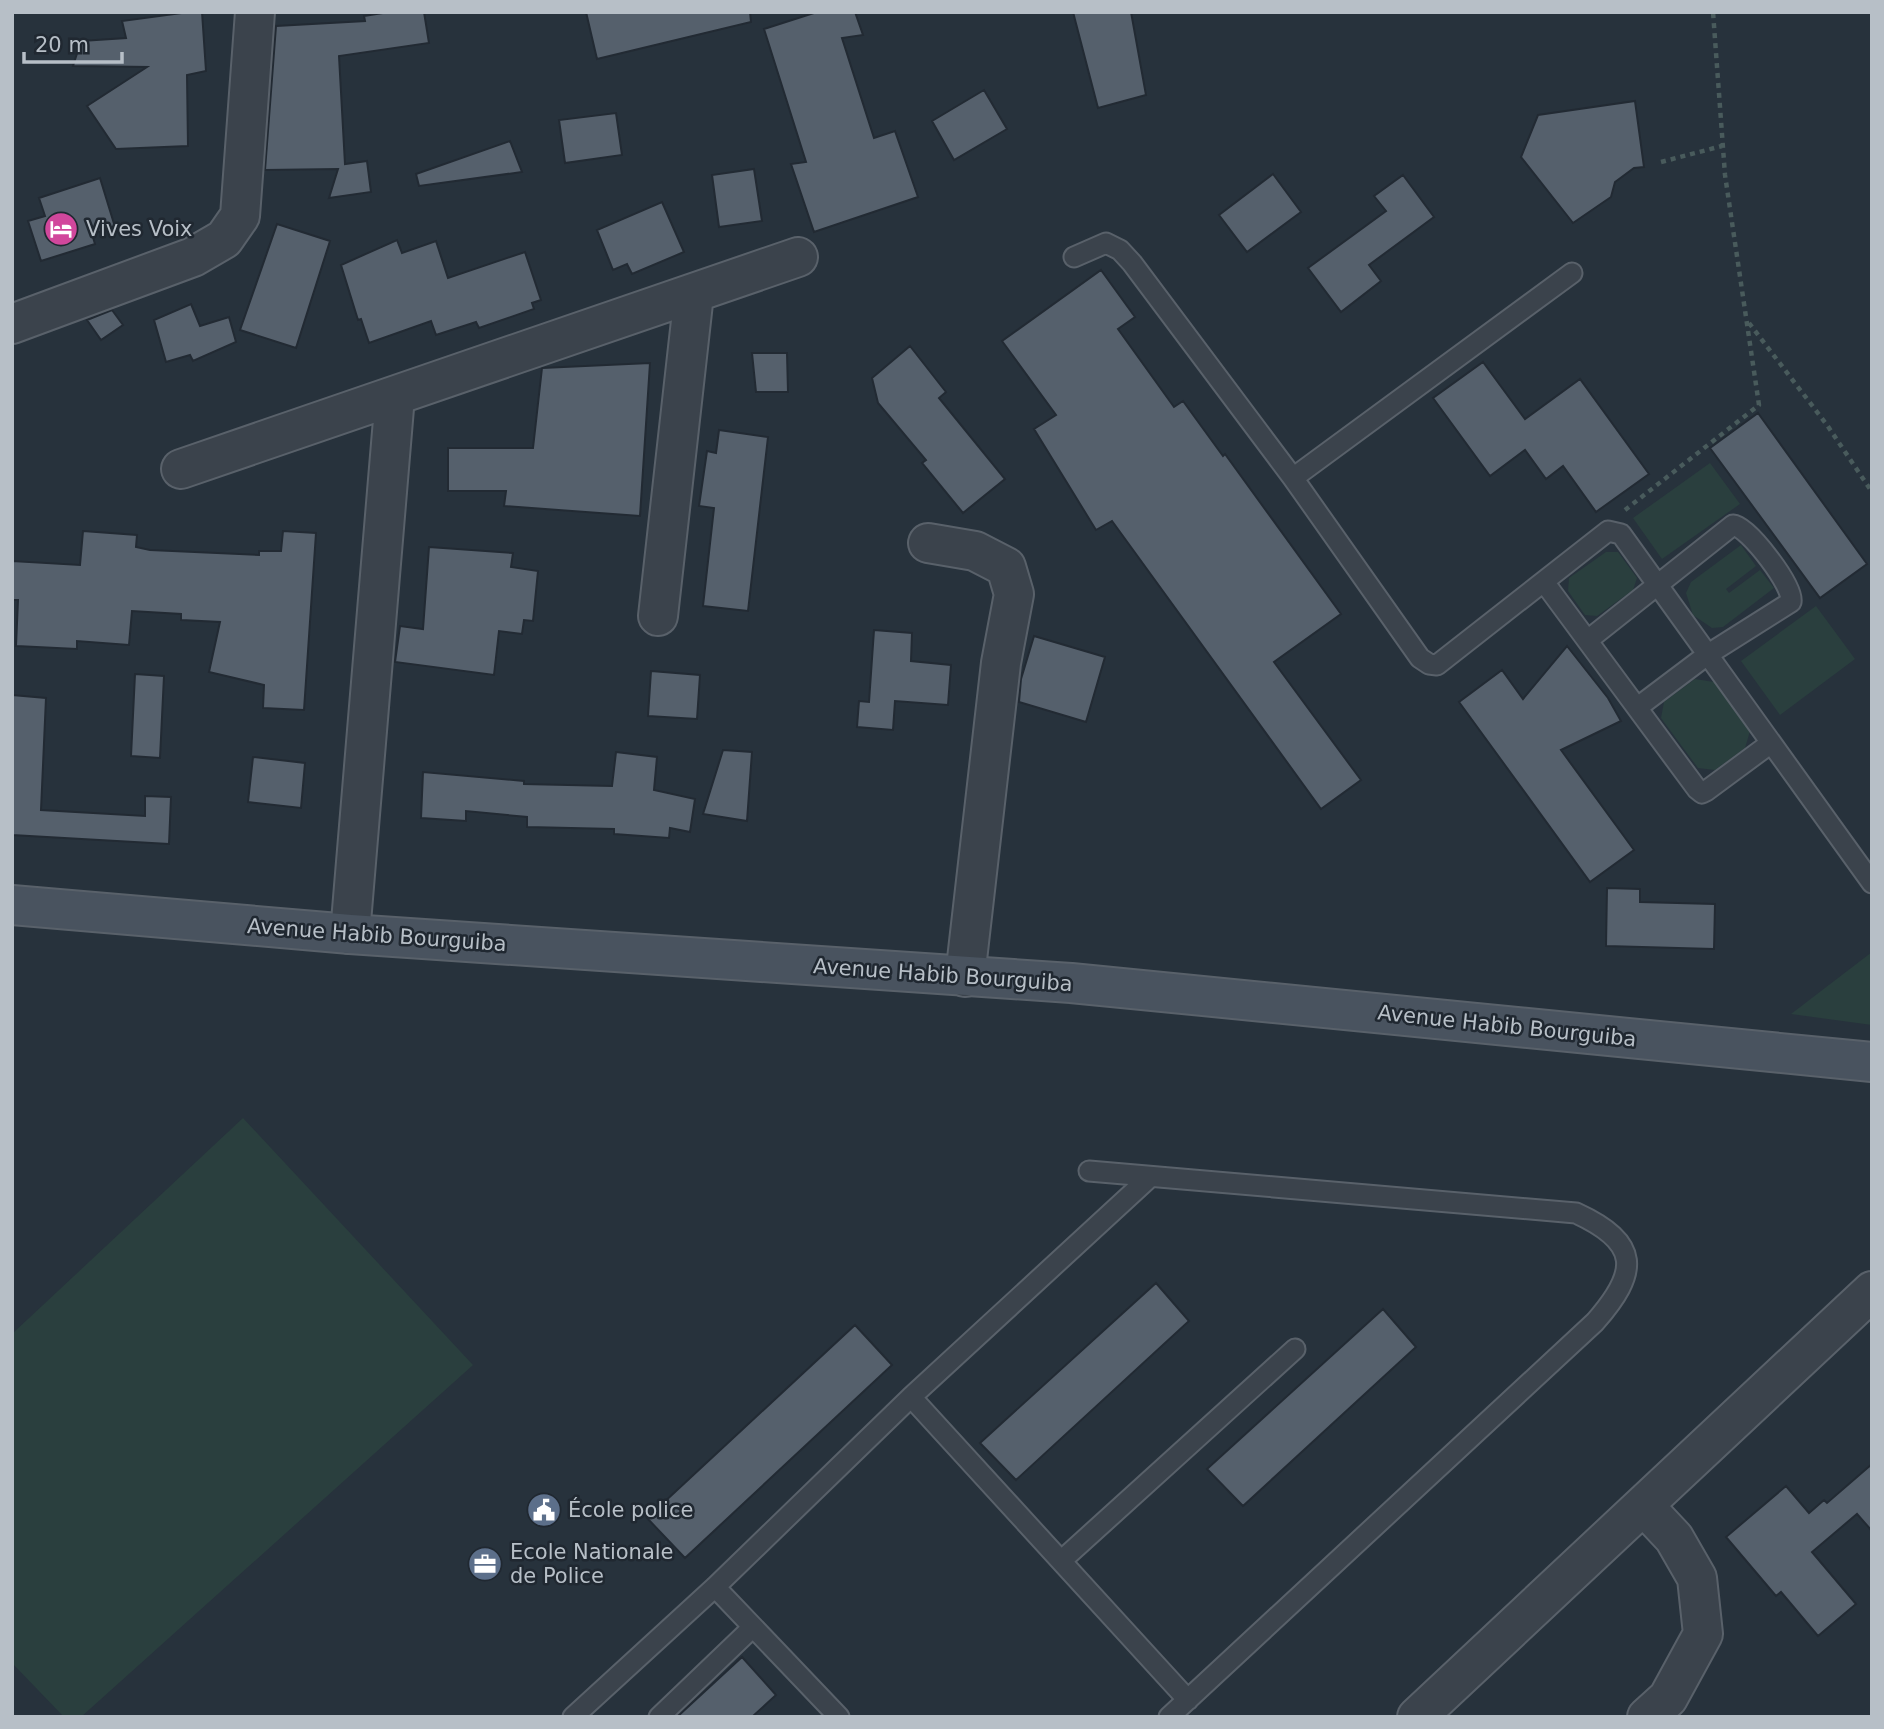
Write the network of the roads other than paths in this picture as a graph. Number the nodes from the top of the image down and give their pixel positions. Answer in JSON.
{"nodes":[{"id":1,"x":255,"y":12,"type":"edge"},
{"id":2,"x":798,"y":257,"type":"dead end"},
{"id":3,"x":1074,"y":257,"type":"dead end"},
{"id":4,"x":1572,"y":273,"type":"dead end"},
{"id":5,"x":694,"y":294,"type":"junction"},
{"id":6,"x":12,"y":324,"type":"edge"},
{"id":7,"x":394,"y":396,"type":"junction"},
{"id":8,"x":181,"y":469,"type":"dead end"},
{"id":9,"x":1293,"y":478,"type":"junction"},
{"id":10,"x":928,"y":543,"type":"dead end"},
{"id":11,"x":1544,"y":582,"type":"junction"},
{"id":12,"x":1658,"y":587,"type":"junction"},
{"id":13,"x":658,"y":616,"type":"dead end"},
{"id":14,"x":1588,"y":640,"type":"junction"},
{"id":15,"x":1707,"y":655,"type":"junction"},
{"id":16,"x":1637,"y":707,"type":"junction"},
{"id":17,"x":1771,"y":743,"type":"junction"},
{"id":18,"x":1872,"y":883,"type":"edge"},
{"id":19,"x":12,"y":905,"type":"edge"},
{"id":20,"x":350,"y":934,"type":"junction"},
{"id":21,"x":965,"y":977,"type":"junction"},
{"id":22,"x":1872,"y":1062,"type":"edge"},
{"id":23,"x":1089,"y":1171,"type":"dead end"},
{"id":24,"x":1150,"y":1177,"type":"junction"},
{"id":25,"x":1872,"y":1291,"type":"edge"},
{"id":26,"x":1295,"y":1349,"type":"dead end"},
{"id":27,"x":911,"y":1396,"type":"junction"},
{"id":28,"x":1644,"y":1506,"type":"junction"},
{"id":29,"x":1062,"y":1562,"type":"junction"},
{"id":30,"x":715,"y":1587,"type":"junction"},
{"id":31,"x":753,"y":1628,"type":"junction"},
{"id":32,"x":1188,"y":1700,"type":"junction"},
{"id":33,"x":573,"y":1717,"type":"edge"},
{"id":34,"x":659,"y":1717,"type":"edge"},
{"id":35,"x":839,"y":1717,"type":"edge"},
{"id":36,"x":1169,"y":1717,"type":"edge"},
{"id":37,"x":1416,"y":1717,"type":"edge"},
{"id":38,"x":1647,"y":1717,"type":"edge"}],
"edges":[{"from":1,"to":6,"type":"street"},
{"from":2,"to":5,"type":"street"},
{"from":3,"to":9,"type":"lane"},
{"from":4,"to":9,"type":"lane"},
{"from":5,"to":7,"type":"street"},
{"from":5,"to":13,"type":"street"},
{"from":7,"to":8,"type":"street"},
{"from":7,"to":20,"type":"street"},
{"from":9,"to":11,"type":"lane"},
{"from":10,"to":21,"type":"street"},
{"from":11,"to":12,"type":"lane"},
{"from":11,"to":14,"type":"lane"},
{"from":12,"to":14,"type":"lane"},
{"from":12,"to":15,"type":"lane"},
{"from":12,"to":15,"type":"lane"},
{"from":14,"to":16,"type":"lane"},
{"from":15,"to":16,"type":"lane"},
{"from":15,"to":17,"type":"lane"},
{"from":16,"to":17,"type":"lane"},
{"from":17,"to":18,"type":"lane"},
{"from":19,"to":20,"type":"main road","name":"Avenue Habib Bourguiba"},
{"from":20,"to":21,"type":"main road","name":"Avenue Habib Bourguiba"},
{"from":21,"to":22,"type":"main road","name":"Avenue Habib Bourguiba"},
{"from":23,"to":24,"type":"lane"},
{"from":24,"to":27,"type":"lane"},
{"from":24,"to":32,"type":"lane"},
{"from":25,"to":28,"type":"street"},
{"from":26,"to":29,"type":"lane"},
{"from":27,"to":29,"type":"lane"},
{"from":27,"to":30,"type":"lane"},
{"from":28,"to":37,"type":"street"},
{"from":28,"to":38,"type":"street"},
{"from":29,"to":32,"type":"lane"},
{"from":30,"to":31,"type":"lane"},
{"from":30,"to":33,"type":"lane"},
{"from":31,"to":34,"type":"lane"},
{"from":31,"to":35,"type":"lane"},
{"from":32,"to":36,"type":"lane"}]}
